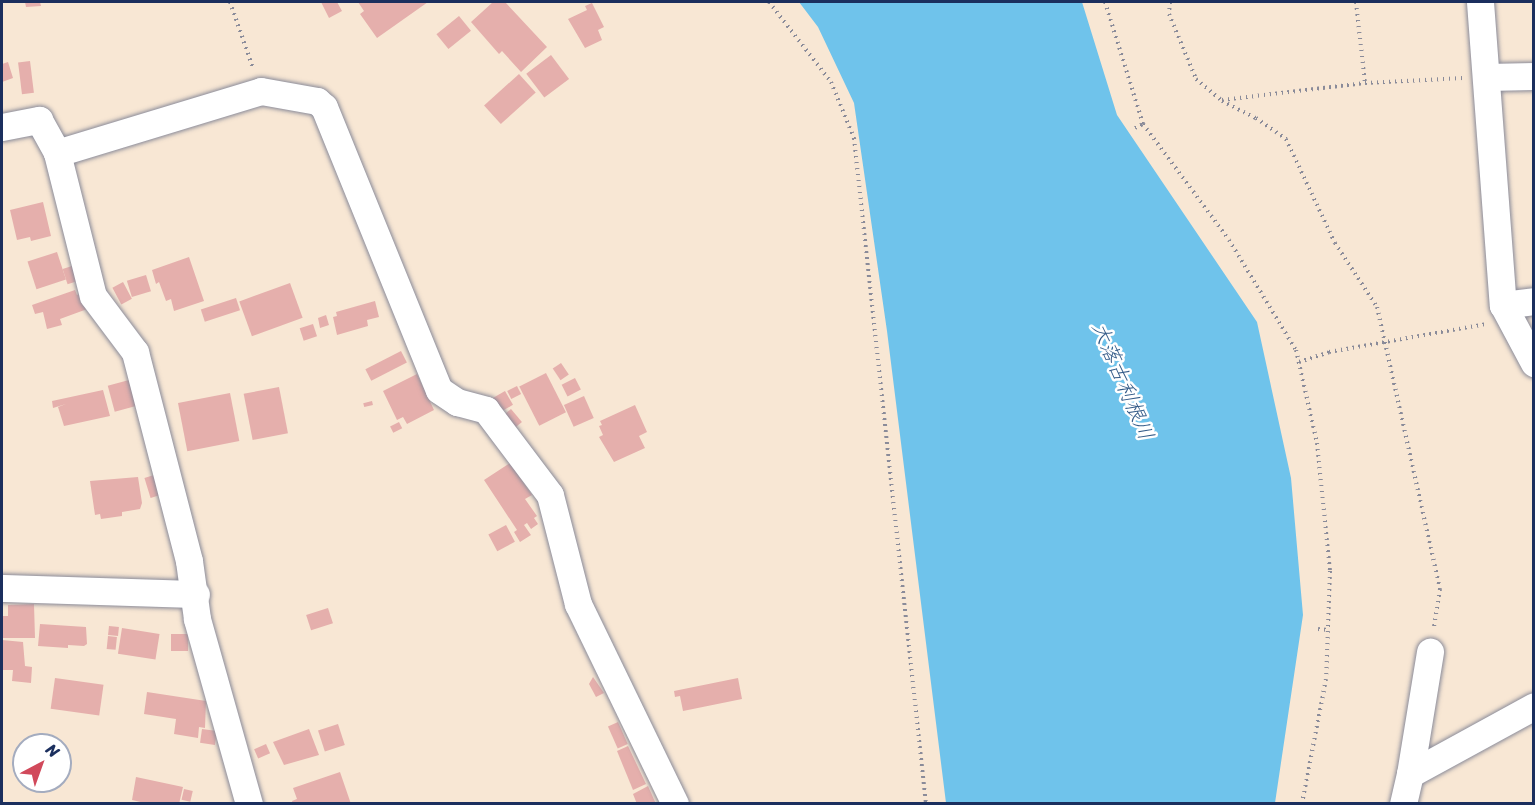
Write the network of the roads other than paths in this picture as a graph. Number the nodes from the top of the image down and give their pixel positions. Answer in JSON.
{"nodes":[{"id":1,"x":1480,"y":2,"type":"edge"},
{"id":2,"x":1533,"y":76,"type":"edge"},
{"id":3,"x":1486,"y":77,"type":"junction"},
{"id":4,"x":2,"y":127,"type":"edge"},
{"id":5,"x":57,"y":153,"type":"junction"},
{"id":6,"x":1533,"y":301,"type":"edge"},
{"id":7,"x":1507,"y":312,"type":"junction"},
{"id":8,"x":1533,"y":363,"type":"edge"},
{"id":9,"x":2,"y":588,"type":"edge"},
{"id":10,"x":196,"y":594,"type":"junction"},
{"id":11,"x":1430,"y":652,"type":"road end"},
{"id":12,"x":1533,"y":706,"type":"edge"},
{"id":13,"x":1410,"y":774,"type":"junction"},
{"id":14,"x":249,"y":804,"type":"edge"},
{"id":15,"x":675,"y":804,"type":"edge"},
{"id":16,"x":1402,"y":804,"type":"edge"}],
"edges":[{"from":1,"to":3,"type":"street"},
{"from":2,"to":3,"type":"street"},
{"from":3,"to":7,"type":"street"},
{"from":4,"to":5,"type":"street"},
{"from":5,"to":10,"type":"street"},
{"from":5,"to":15,"type":"street"},
{"from":6,"to":7,"type":"street"},
{"from":7,"to":8,"type":"street"},
{"from":9,"to":10,"type":"street"},
{"from":10,"to":14,"type":"street"},
{"from":11,"to":13,"type":"street"},
{"from":12,"to":13,"type":"street"},
{"from":13,"to":16,"type":"street"}]}
